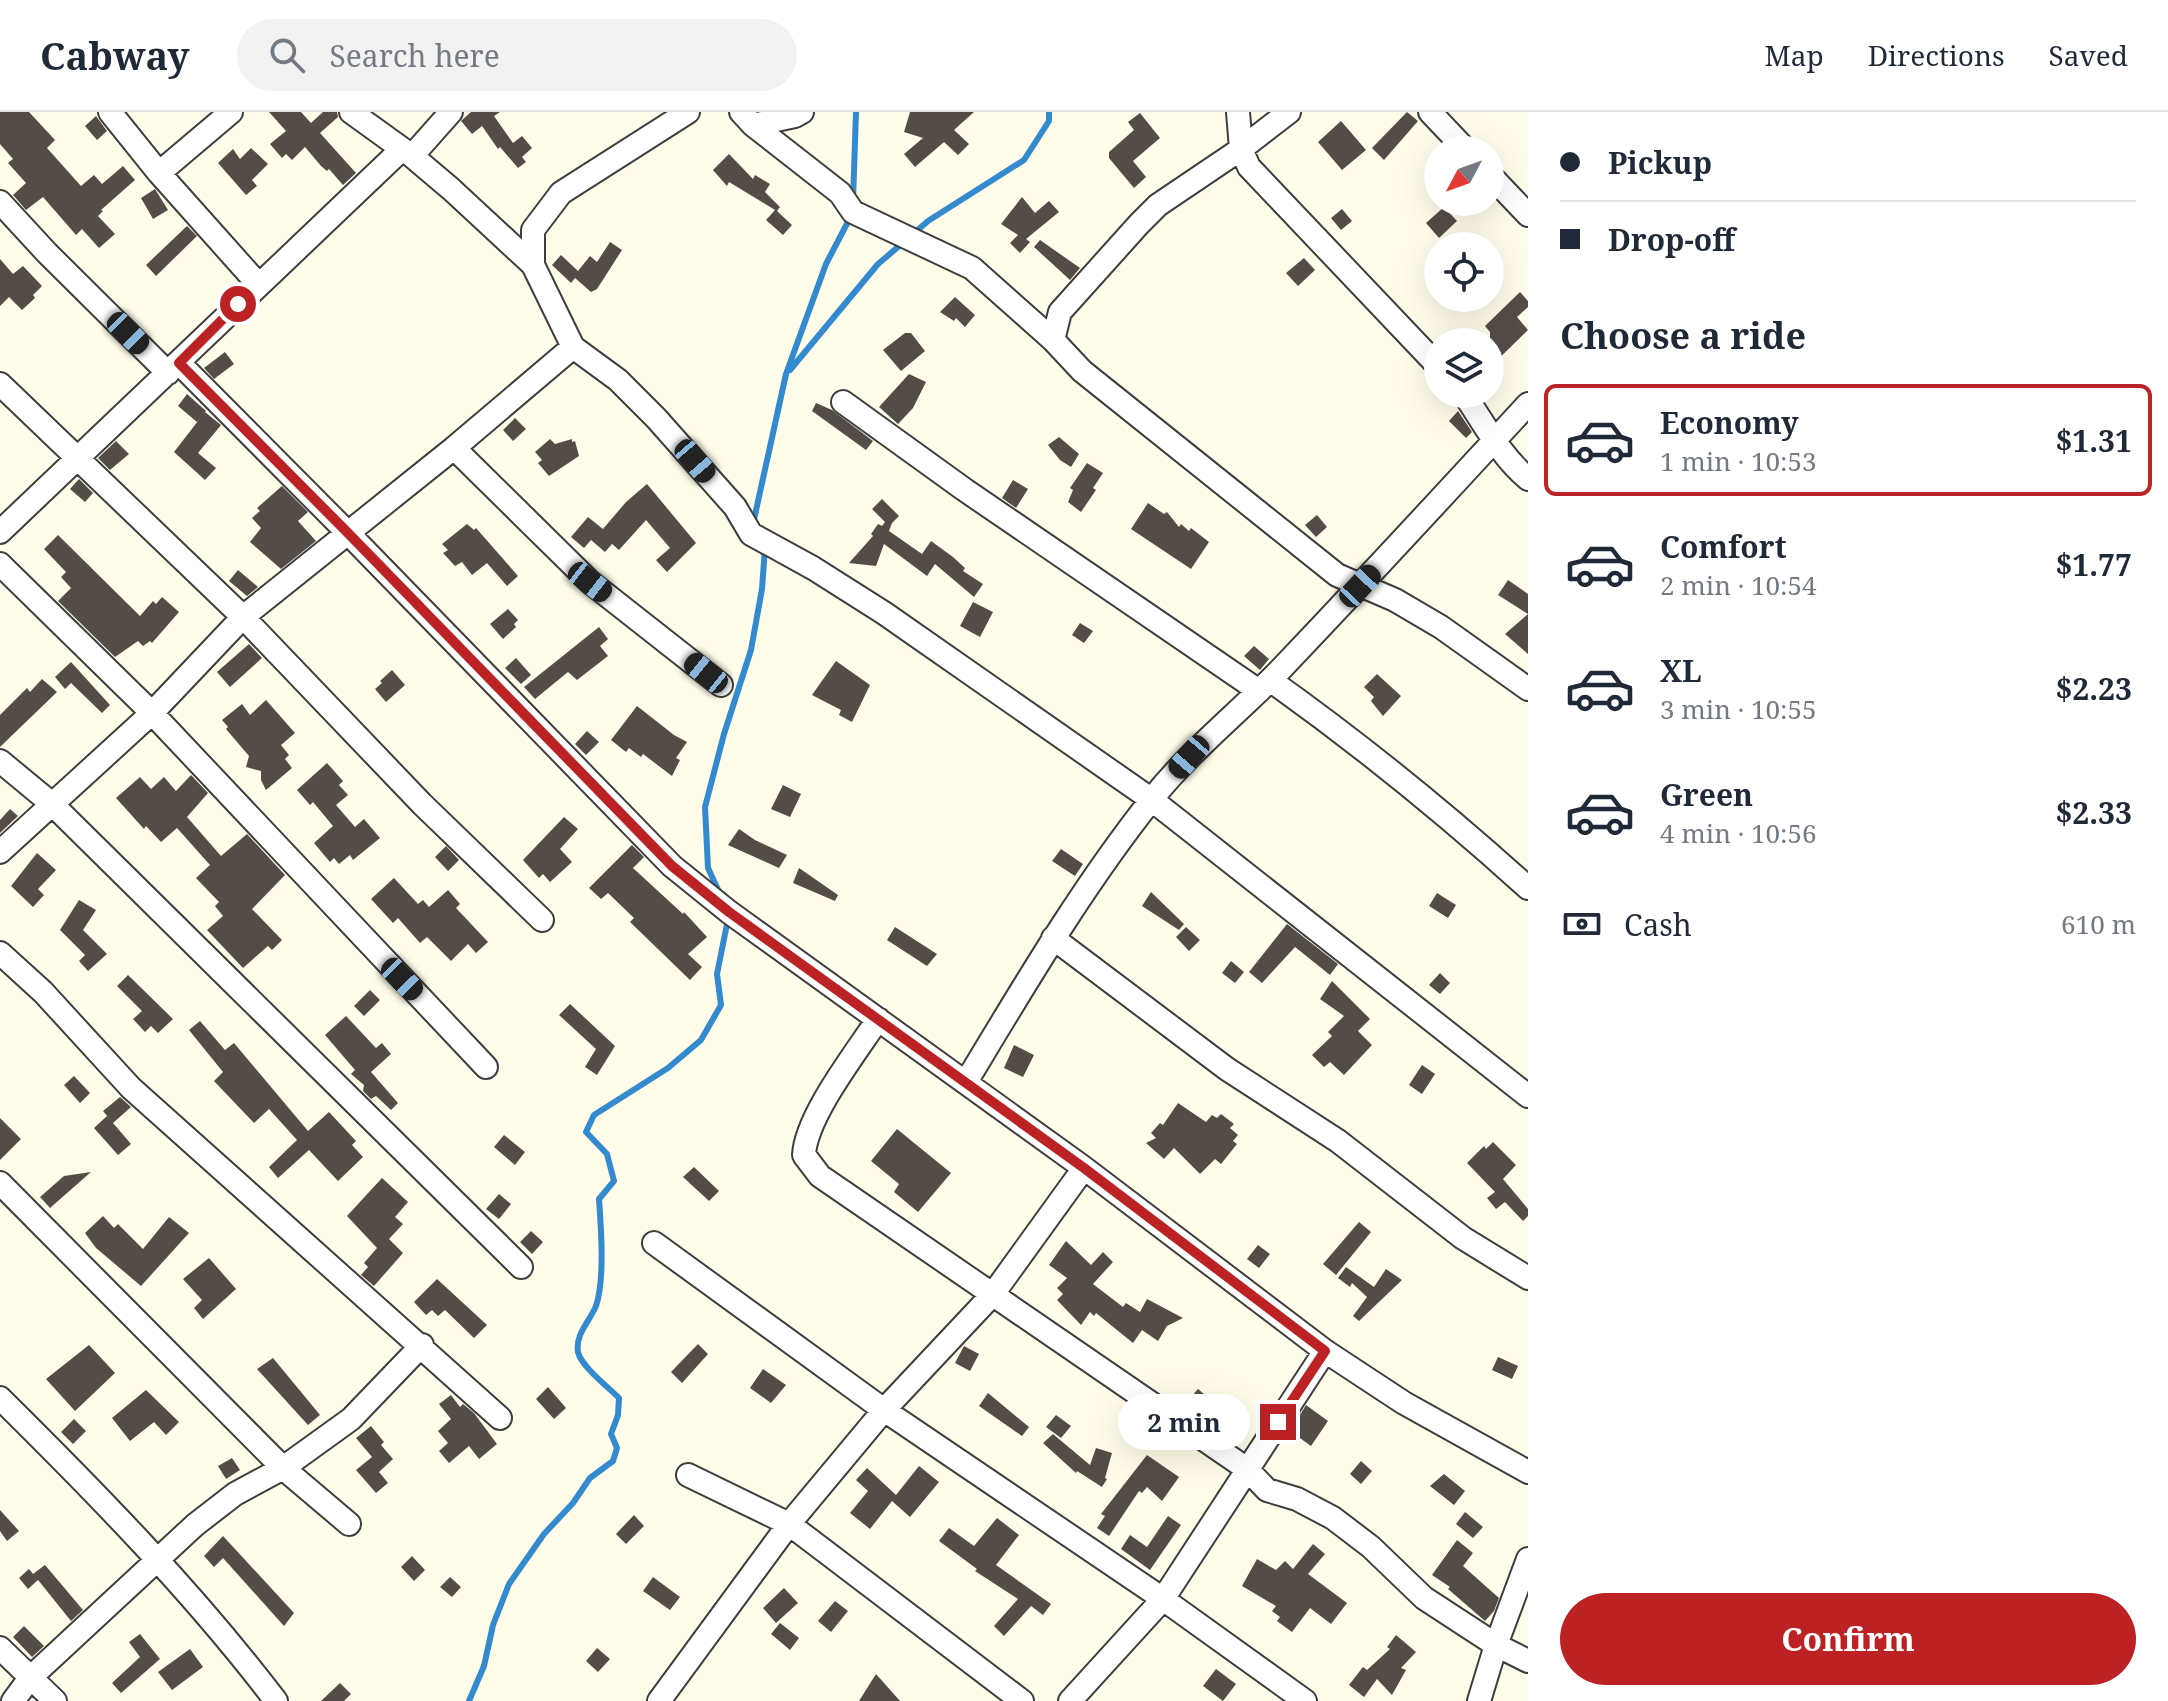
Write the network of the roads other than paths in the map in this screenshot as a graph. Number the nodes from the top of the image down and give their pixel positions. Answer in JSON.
{"nodes":[{"id":1,"x":110,"y":112,"type":"edge"},
{"id":2,"x":231,"y":112,"type":"edge"},
{"id":3,"x":351,"y":112,"type":"edge"},
{"id":4,"x":451,"y":112,"type":"edge"},
{"id":5,"x":688,"y":112,"type":"edge"},
{"id":6,"x":802,"y":112,"type":"edge"},
{"id":7,"x":1238,"y":112,"type":"edge"},
{"id":8,"x":1289,"y":112,"type":"edge"},
{"id":9,"x":1430,"y":112,"type":"edge"},
{"id":10,"x":747,"y":118,"type":"edge"},
{"id":11,"x":1453,"y":136,"type":"edge"},
{"id":12,"x":1241,"y":149,"type":"junction"},
{"id":13,"x":406,"y":153,"type":"junction"},
{"id":14,"x":159,"y":173,"type":"junction"},
{"id":15,"x":1504,"y":190,"type":"edge"},
{"id":16,"x":0,"y":202,"type":"edge"},
{"id":17,"x":1528,"y":215,"type":"edge"},
{"id":18,"x":533,"y":265,"type":"junction"},
{"id":19,"x":258,"y":284,"type":"junction"},
{"id":20,"x":1053,"y":340,"type":"junction"},
{"id":21,"x":573,"y":347,"type":"junction"},
{"id":22,"x":1424,"y":351,"type":"edge"},
{"id":23,"x":173,"y":368,"type":"junction"},
{"id":24,"x":0,"y":384,"type":"edge"},
{"id":25,"x":843,"y":402,"type":"dead end"},
{"id":26,"x":1528,"y":404,"type":"edge"},
{"id":27,"x":1472,"y":408,"type":"edge"},
{"id":28,"x":1493,"y":442,"type":"junction"},
{"id":29,"x":454,"y":448,"type":"junction"},
{"id":30,"x":76,"y":458,"type":"junction"},
{"id":31,"x":1528,"y":479,"type":"edge"},
{"id":32,"x":0,"y":532,"type":"edge"},
{"id":33,"x":347,"y":532,"type":"junction"},
{"id":34,"x":0,"y":564,"type":"edge"},
{"id":35,"x":1360,"y":586,"type":"junction"},
{"id":36,"x":243,"y":617,"type":"junction"},
{"id":37,"x":721,"y":685,"type":"dead end"},
{"id":38,"x":1264,"y":686,"type":"junction"},
{"id":39,"x":1528,"y":689,"type":"edge"},
{"id":40,"x":152,"y":713,"type":"junction"},
{"id":41,"x":0,"y":761,"type":"edge"},
{"id":42,"x":1152,"y":800,"type":"junction"},
{"id":43,"x":52,"y":804,"type":"junction"},
{"id":44,"x":0,"y":852,"type":"edge"},
{"id":45,"x":1528,"y":888,"type":"edge"},
{"id":46,"x":542,"y":920,"type":"dead end"},
{"id":47,"x":1053,"y":938,"type":"junction"},
{"id":48,"x":0,"y":953,"type":"edge"},
{"id":49,"x":878,"y":1019,"type":"junction"},
{"id":50,"x":486,"y":1067,"type":"dead end"},
{"id":51,"x":966,"y":1082,"type":"junction"},
{"id":52,"x":1528,"y":1096,"type":"edge"},
{"id":53,"x":1084,"y":1168,"type":"junction"},
{"id":54,"x":0,"y":1183,"type":"edge"},
{"id":55,"x":654,"y":1243,"type":"dead end"},
{"id":56,"x":521,"y":1267,"type":"dead end"},
{"id":57,"x":1528,"y":1278,"type":"edge"},
{"id":58,"x":993,"y":1294,"type":"junction"},
{"id":59,"x":422,"y":1345,"type":"junction"},
{"id":60,"x":1325,"y":1351,"type":"junction"},
{"id":61,"x":0,"y":1398,"type":"edge"},
{"id":62,"x":884,"y":1410,"type":"junction"},
{"id":63,"x":500,"y":1418,"type":"dead end"},
{"id":64,"x":283,"y":1468,"type":"junction"},
{"id":65,"x":1247,"y":1469,"type":"junction"},
{"id":66,"x":1528,"y":1472,"type":"edge"},
{"id":67,"x":688,"y":1475,"type":"dead end"},
{"id":68,"x":349,"y":1524,"type":"dead end"},
{"id":69,"x":789,"y":1524,"type":"junction"},
{"id":70,"x":1528,"y":1559,"type":"edge"},
{"id":71,"x":158,"y":1560,"type":"junction"},
{"id":72,"x":1163,"y":1599,"type":"junction"},
{"id":73,"x":1496,"y":1645,"type":"junction"},
{"id":74,"x":0,"y":1648,"type":"edge"},
{"id":75,"x":1528,"y":1661,"type":"edge"},
{"id":76,"x":30,"y":1678,"type":"junction"},
{"id":77,"x":13,"y":1701,"type":"edge"},
{"id":78,"x":55,"y":1701,"type":"edge"},
{"id":79,"x":276,"y":1701,"type":"edge"},
{"id":80,"x":659,"y":1701,"type":"edge"},
{"id":81,"x":1022,"y":1701,"type":"edge"},
{"id":82,"x":1070,"y":1701,"type":"edge"},
{"id":83,"x":1305,"y":1701,"type":"edge"},
{"id":84,"x":1479,"y":1701,"type":"edge"}],
"edges":[{"from":1,"to":14,"type":"street"},
{"from":2,"to":14,"type":"street"},
{"from":3,"to":13,"type":"street"},
{"from":4,"to":13,"type":"street"},
{"from":5,"to":18,"type":"street"},
{"from":6,"to":10,"type":"street"},
{"from":7,"to":12,"type":"street"},
{"from":8,"to":12,"type":"street"},
{"from":9,"to":11,"type":"street"},
{"from":10,"to":20,"type":"street"},
{"from":12,"to":20,"type":"street"},
{"from":12,"to":22,"type":"street"},
{"from":13,"to":18,"type":"street"},
{"from":13,"to":19,"type":"street"},
{"from":14,"to":19,"type":"street"},
{"from":15,"to":17,"type":"street"},
{"from":16,"to":23,"type":"street"},
{"from":18,"to":21,"type":"street"},
{"from":19,"to":23,"type":"street"},
{"from":20,"to":35,"type":"street"},
{"from":21,"to":29,"type":"street"},
{"from":21,"to":42,"type":"street"},
{"from":23,"to":30,"type":"street"},
{"from":23,"to":33,"type":"street"},
{"from":24,"to":30,"type":"street"},
{"from":25,"to":38,"type":"street"},
{"from":26,"to":28,"type":"street"},
{"from":27,"to":28,"type":"street"},
{"from":28,"to":31,"type":"street"},
{"from":28,"to":35,"type":"street"},
{"from":29,"to":33,"type":"street"},
{"from":29,"to":37,"type":"street"},
{"from":30,"to":32,"type":"street"},
{"from":30,"to":36,"type":"street"},
{"from":33,"to":36,"type":"street"},
{"from":33,"to":49,"type":"street"},
{"from":34,"to":40,"type":"street"},
{"from":35,"to":38,"type":"street"},
{"from":35,"to":39,"type":"street"},
{"from":36,"to":40,"type":"street"},
{"from":36,"to":46,"type":"street"},
{"from":38,"to":42,"type":"street"},
{"from":38,"to":45,"type":"street"},
{"from":40,"to":43,"type":"street"},
{"from":40,"to":50,"type":"street"},
{"from":41,"to":43,"type":"street"},
{"from":42,"to":47,"type":"street"},
{"from":42,"to":52,"type":"street"},
{"from":43,"to":44,"type":"street"},
{"from":43,"to":56,"type":"street"},
{"from":47,"to":51,"type":"street"},
{"from":47,"to":57,"type":"street"},
{"from":48,"to":59,"type":"street"},
{"from":49,"to":51,"type":"street"},
{"from":49,"to":58,"type":"street"},
{"from":51,"to":53,"type":"street"},
{"from":53,"to":58,"type":"street"},
{"from":53,"to":60,"type":"street"},
{"from":54,"to":64,"type":"street"},
{"from":55,"to":62,"type":"street"},
{"from":58,"to":62,"type":"street"},
{"from":58,"to":65,"type":"street"},
{"from":59,"to":63,"type":"street"},
{"from":59,"to":64,"type":"street"},
{"from":60,"to":65,"type":"street"},
{"from":60,"to":66,"type":"street"},
{"from":61,"to":71,"type":"street"},
{"from":62,"to":69,"type":"street"},
{"from":62,"to":72,"type":"street"},
{"from":64,"to":68,"type":"street"},
{"from":64,"to":71,"type":"street"},
{"from":65,"to":72,"type":"street"},
{"from":65,"to":73,"type":"street"},
{"from":67,"to":69,"type":"street"},
{"from":69,"to":80,"type":"street"},
{"from":69,"to":81,"type":"street"},
{"from":70,"to":73,"type":"street"},
{"from":71,"to":76,"type":"street"},
{"from":71,"to":79,"type":"street"},
{"from":72,"to":82,"type":"street"},
{"from":72,"to":83,"type":"street"},
{"from":73,"to":75,"type":"street"},
{"from":73,"to":84,"type":"street"},
{"from":74,"to":76,"type":"street"},
{"from":76,"to":77,"type":"street"},
{"from":76,"to":78,"type":"street"}]}
